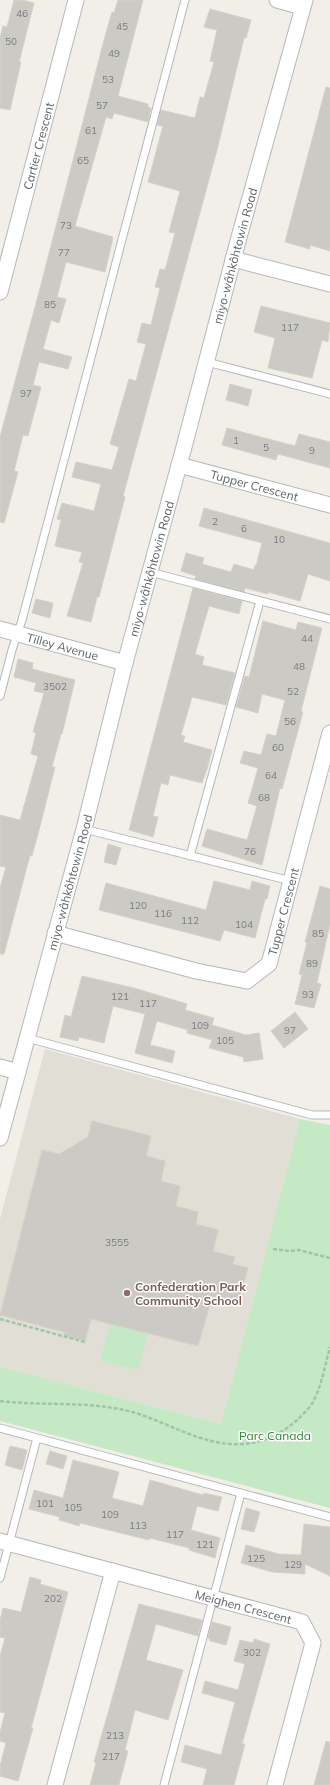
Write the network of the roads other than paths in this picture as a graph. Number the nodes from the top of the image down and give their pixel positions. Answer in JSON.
{"nodes":[{"id":1,"x":76,"y":0,"type":"edge"},
{"id":2,"x":185,"y":0,"type":"edge"},
{"id":3,"x":277,"y":0,"type":"edge"},
{"id":4,"x":304,"y":4,"type":"edge"},
{"id":5,"x":233,"y":259,"type":"junction"},
{"id":6,"x":330,"y":284,"type":"edge"},
{"id":7,"x":0,"y":292,"type":"edge"},
{"id":8,"x":207,"y":362,"type":"junction"},
{"id":9,"x":330,"y":394,"type":"edge"},
{"id":10,"x":179,"y":465,"type":"junction"},
{"id":11,"x":330,"y":505,"type":"edge"},
{"id":12,"x":150,"y":572,"type":"junction"},
{"id":13,"x":260,"y":601,"type":"junction"},
{"id":14,"x":330,"y":619,"type":"edge"},
{"id":15,"x":0,"y":629,"type":"edge"},
{"id":16,"x":17,"y":634,"type":"junction"},
{"id":17,"x":125,"y":663,"type":"junction"},
{"id":18,"x":0,"y":696,"type":"edge"},
{"id":19,"x":330,"y":733,"type":"edge"},
{"id":20,"x":84,"y":829,"type":"junction"},
{"id":21,"x":190,"y":856,"type":"junction"},
{"id":22,"x":291,"y":881,"type":"junction"},
{"id":23,"x":55,"y":933,"type":"junction"},
{"id":24,"x":27,"y":1038,"type":"junction"},
{"id":25,"x":0,"y":1067,"type":"edge"},
{"id":26,"x":18,"y":1072,"type":"junction"},
{"id":27,"x":330,"y":1115,"type":"edge"},
{"id":28,"x":0,"y":1138,"type":"edge"},
{"id":29,"x":0,"y":1428,"type":"edge"},
{"id":30,"x":37,"y":1438,"type":"junction"},
{"id":31,"x":241,"y":1493,"type":"junction"},
{"id":32,"x":330,"y":1517,"type":"edge"},
{"id":33,"x":5,"y":1542,"type":"edge"},
{"id":34,"x":113,"y":1571,"type":"junction"},
{"id":35,"x":0,"y":1578,"type":"edge"},
{"id":36,"x":214,"y":1598,"type":"junction"},
{"id":37,"x":55,"y":1785,"type":"edge"},
{"id":38,"x":164,"y":1785,"type":"edge"},
{"id":39,"x":275,"y":1785,"type":"edge"}],
"edges":[{"from":1,"to":7,"type":"street","name":"Cartier Crescent"},
{"from":2,"to":16,"type":"lane"},
{"from":3,"to":4,"type":"street"},
{"from":4,"to":5,"type":"street","name":"miyo-wâhkôhtowin Road"},
{"from":5,"to":6,"type":"street"},
{"from":5,"to":8,"type":"street","name":"miyo-wâhkôhtowin Road"},
{"from":8,"to":9,"type":"lane"},
{"from":8,"to":10,"type":"street","name":"miyo-wâhkôhtowin Road"},
{"from":10,"to":11,"type":"street","name":"Tupper Crescent"},
{"from":10,"to":12,"type":"street","name":"miyo-wâhkôhtowin Road"},
{"from":12,"to":13,"type":"lane"},
{"from":12,"to":17,"type":"street","name":"miyo-wâhkôhtowin Road"},
{"from":13,"to":14,"type":"lane"},
{"from":13,"to":21,"type":"lane"},
{"from":15,"to":16,"type":"street","name":"Tilley Avenue"},
{"from":16,"to":17,"type":"street","name":"Tilley Avenue"},
{"from":16,"to":18,"type":"lane"},
{"from":17,"to":20,"type":"street","name":"miyo-wâhkôhtowin Road"},
{"from":19,"to":22,"type":"street","name":"Tupper Crescent"},
{"from":20,"to":21,"type":"lane"},
{"from":20,"to":23,"type":"street","name":"miyo-wâhkôhtowin Road"},
{"from":21,"to":22,"type":"lane"},
{"from":22,"to":23,"type":"street","name":"Tupper Crescent"},
{"from":23,"to":24,"type":"street","name":"miyo-wâhkôhtowin Road"},
{"from":24,"to":26,"type":"street","name":"miyo-wâhkôhtowin Road"},
{"from":24,"to":27,"type":"lane"},
{"from":25,"to":26,"type":"street"},
{"from":26,"to":28,"type":"street","name":"miyo-wâhkôhtowin Road"},
{"from":29,"to":30,"type":"lane"},
{"from":30,"to":31,"type":"lane"},
{"from":30,"to":33,"type":"lane"},
{"from":31,"to":32,"type":"lane"},
{"from":31,"to":36,"type":"lane"},
{"from":33,"to":34,"type":"street","name":"Meighen Crescent"},
{"from":33,"to":35,"type":"lane"},
{"from":34,"to":36,"type":"street","name":"Meighen Crescent"},
{"from":34,"to":37,"type":"street"},
{"from":36,"to":38,"type":"lane"},
{"from":36,"to":39,"type":"street","name":"Meighen Crescent"}]}
